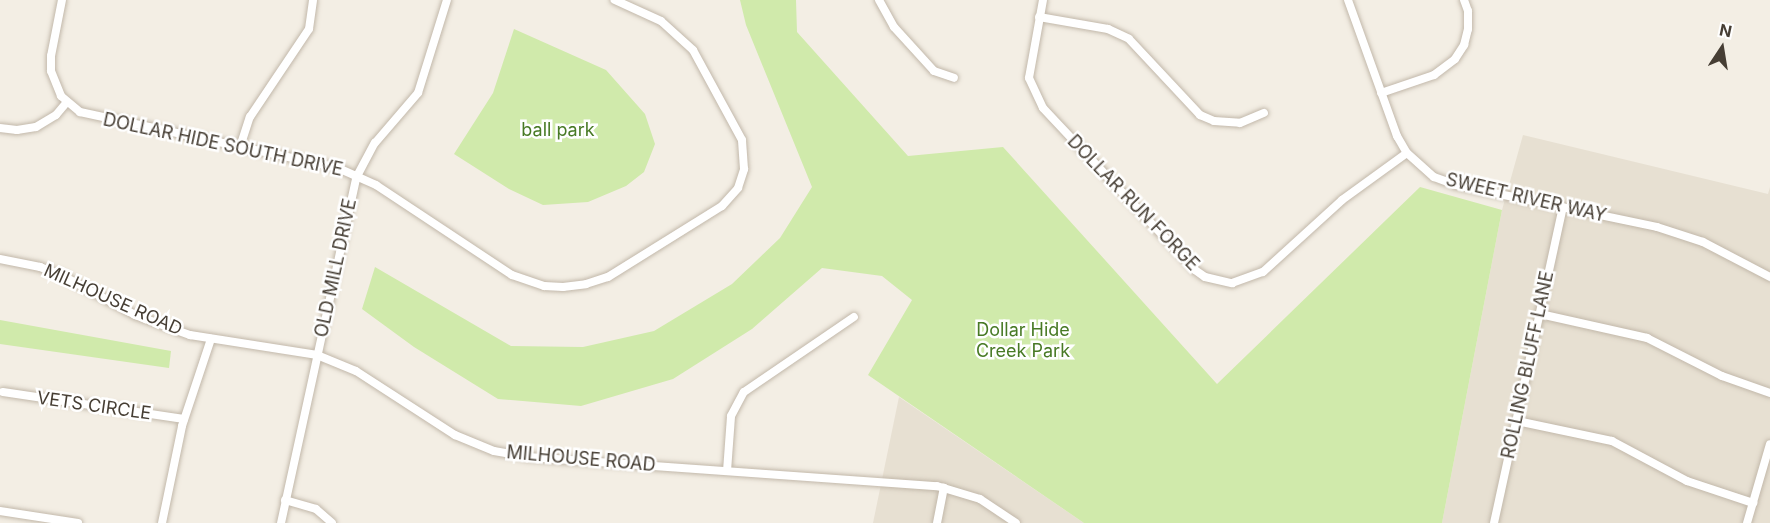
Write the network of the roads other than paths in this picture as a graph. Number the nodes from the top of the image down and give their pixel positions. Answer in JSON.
{"nodes":[{"id":1,"x":62,"y":0,"type":"edge"},
{"id":2,"x":313,"y":0,"type":"edge"},
{"id":3,"x":447,"y":0,"type":"edge"},
{"id":4,"x":615,"y":0,"type":"edge"},
{"id":5,"x":879,"y":0,"type":"edge"},
{"id":6,"x":1042,"y":0,"type":"edge"},
{"id":7,"x":1348,"y":0,"type":"edge"},
{"id":8,"x":1464,"y":0,"type":"edge"},
{"id":9,"x":1039,"y":16,"type":"junction"},
{"id":10,"x":954,"y":78,"type":"dead end"},
{"id":11,"x":1382,"y":93,"type":"junction"},
{"id":12,"x":67,"y":102,"type":"junction"},
{"id":13,"x":1264,"y":113,"type":"dead end"},
{"id":14,"x":0,"y":128,"type":"edge"},
{"id":15,"x":240,"y":147,"type":"junction"},
{"id":16,"x":1407,"y":153,"type":"junction"},
{"id":17,"x":357,"y":175,"type":"junction"},
{"id":18,"x":1563,"y":207,"type":"junction"},
{"id":19,"x":0,"y":259,"type":"edge"},
{"id":20,"x":1770,"y":277,"type":"edge"},
{"id":21,"x":1540,"y":314,"type":"junction"},
{"id":22,"x":854,"y":316,"type":"dead end"},
{"id":23,"x":211,"y":339,"type":"junction"},
{"id":24,"x":317,"y":354,"type":"junction"},
{"id":25,"x":3,"y":392,"type":"dead end"},
{"id":26,"x":1770,"y":393,"type":"edge"},
{"id":27,"x":184,"y":419,"type":"junction"},
{"id":28,"x":1516,"y":421,"type":"junction"},
{"id":29,"x":1770,"y":444,"type":"edge"},
{"id":30,"x":727,"y":471,"type":"junction"},
{"id":31,"x":944,"y":488,"type":"junction"},
{"id":32,"x":285,"y":500,"type":"junction"},
{"id":33,"x":1753,"y":503,"type":"junction"},
{"id":34,"x":0,"y":511,"type":"edge"},
{"id":35,"x":78,"y":523,"type":"edge"},
{"id":36,"x":162,"y":523,"type":"edge"},
{"id":37,"x":280,"y":523,"type":"edge"},
{"id":38,"x":332,"y":523,"type":"edge"},
{"id":39,"x":937,"y":523,"type":"edge"},
{"id":40,"x":1016,"y":523,"type":"edge"},
{"id":41,"x":1494,"y":523,"type":"edge"},
{"id":42,"x":1747,"y":523,"type":"edge"}],
"edges":[{"from":1,"to":12,"type":"street"},
{"from":2,"to":15,"type":"street"},
{"from":3,"to":17,"type":"street","name":"OLD MILL DRIVE"},
{"from":4,"to":17,"type":"street","name":"DOLLAR HIDE SOUTH DRIVE"},
{"from":5,"to":10,"type":"street"},
{"from":6,"to":9,"type":"street","name":"DOLLAR RUN FORGE"},
{"from":7,"to":11,"type":"street","name":"SWEET RIVER WAY"},
{"from":8,"to":11,"type":"street"},
{"from":9,"to":13,"type":"street"},
{"from":9,"to":16,"type":"street","name":"DOLLAR RUN FORGE"},
{"from":11,"to":16,"type":"street","name":"SWEET RIVER WAY"},
{"from":12,"to":14,"type":"street"},
{"from":12,"to":15,"type":"street","name":"DOLLAR HIDE SOUTH DRIVE"},
{"from":15,"to":17,"type":"street","name":"DOLLAR HIDE SOUTH DRIVE"},
{"from":16,"to":18,"type":"street","name":"SWEET RIVER WAY"},
{"from":17,"to":24,"type":"street","name":"OLD MILL DRIVE"},
{"from":18,"to":20,"type":"street","name":"SWEET RIVER WAY"},
{"from":18,"to":21,"type":"street","name":"ROLLING BLUFF LANE"},
{"from":19,"to":23,"type":"street","name":"MILHOUSE ROAD"},
{"from":21,"to":26,"type":"street"},
{"from":21,"to":28,"type":"street","name":"ROLLING BLUFF LANE"},
{"from":22,"to":30,"type":"street"},
{"from":23,"to":24,"type":"street","name":"MILHOUSE ROAD"},
{"from":23,"to":27,"type":"street"},
{"from":24,"to":30,"type":"street","name":"MILHOUSE ROAD"},
{"from":24,"to":32,"type":"street","name":"OLD MILL DRIVE"},
{"from":25,"to":27,"type":"street","name":"VETS CIRCLE"},
{"from":27,"to":36,"type":"street"},
{"from":28,"to":33,"type":"street"},
{"from":28,"to":41,"type":"street","name":"ROLLING BLUFF LANE"},
{"from":29,"to":33,"type":"street"},
{"from":30,"to":31,"type":"street","name":"MILHOUSE ROAD"},
{"from":31,"to":39,"type":"street"},
{"from":31,"to":40,"type":"street","name":"MILHOUSE ROAD"},
{"from":32,"to":37,"type":"street","name":"OLD MILL DRIVE"},
{"from":32,"to":38,"type":"street"},
{"from":33,"to":42,"type":"street"},
{"from":34,"to":35,"type":"street"}]}
